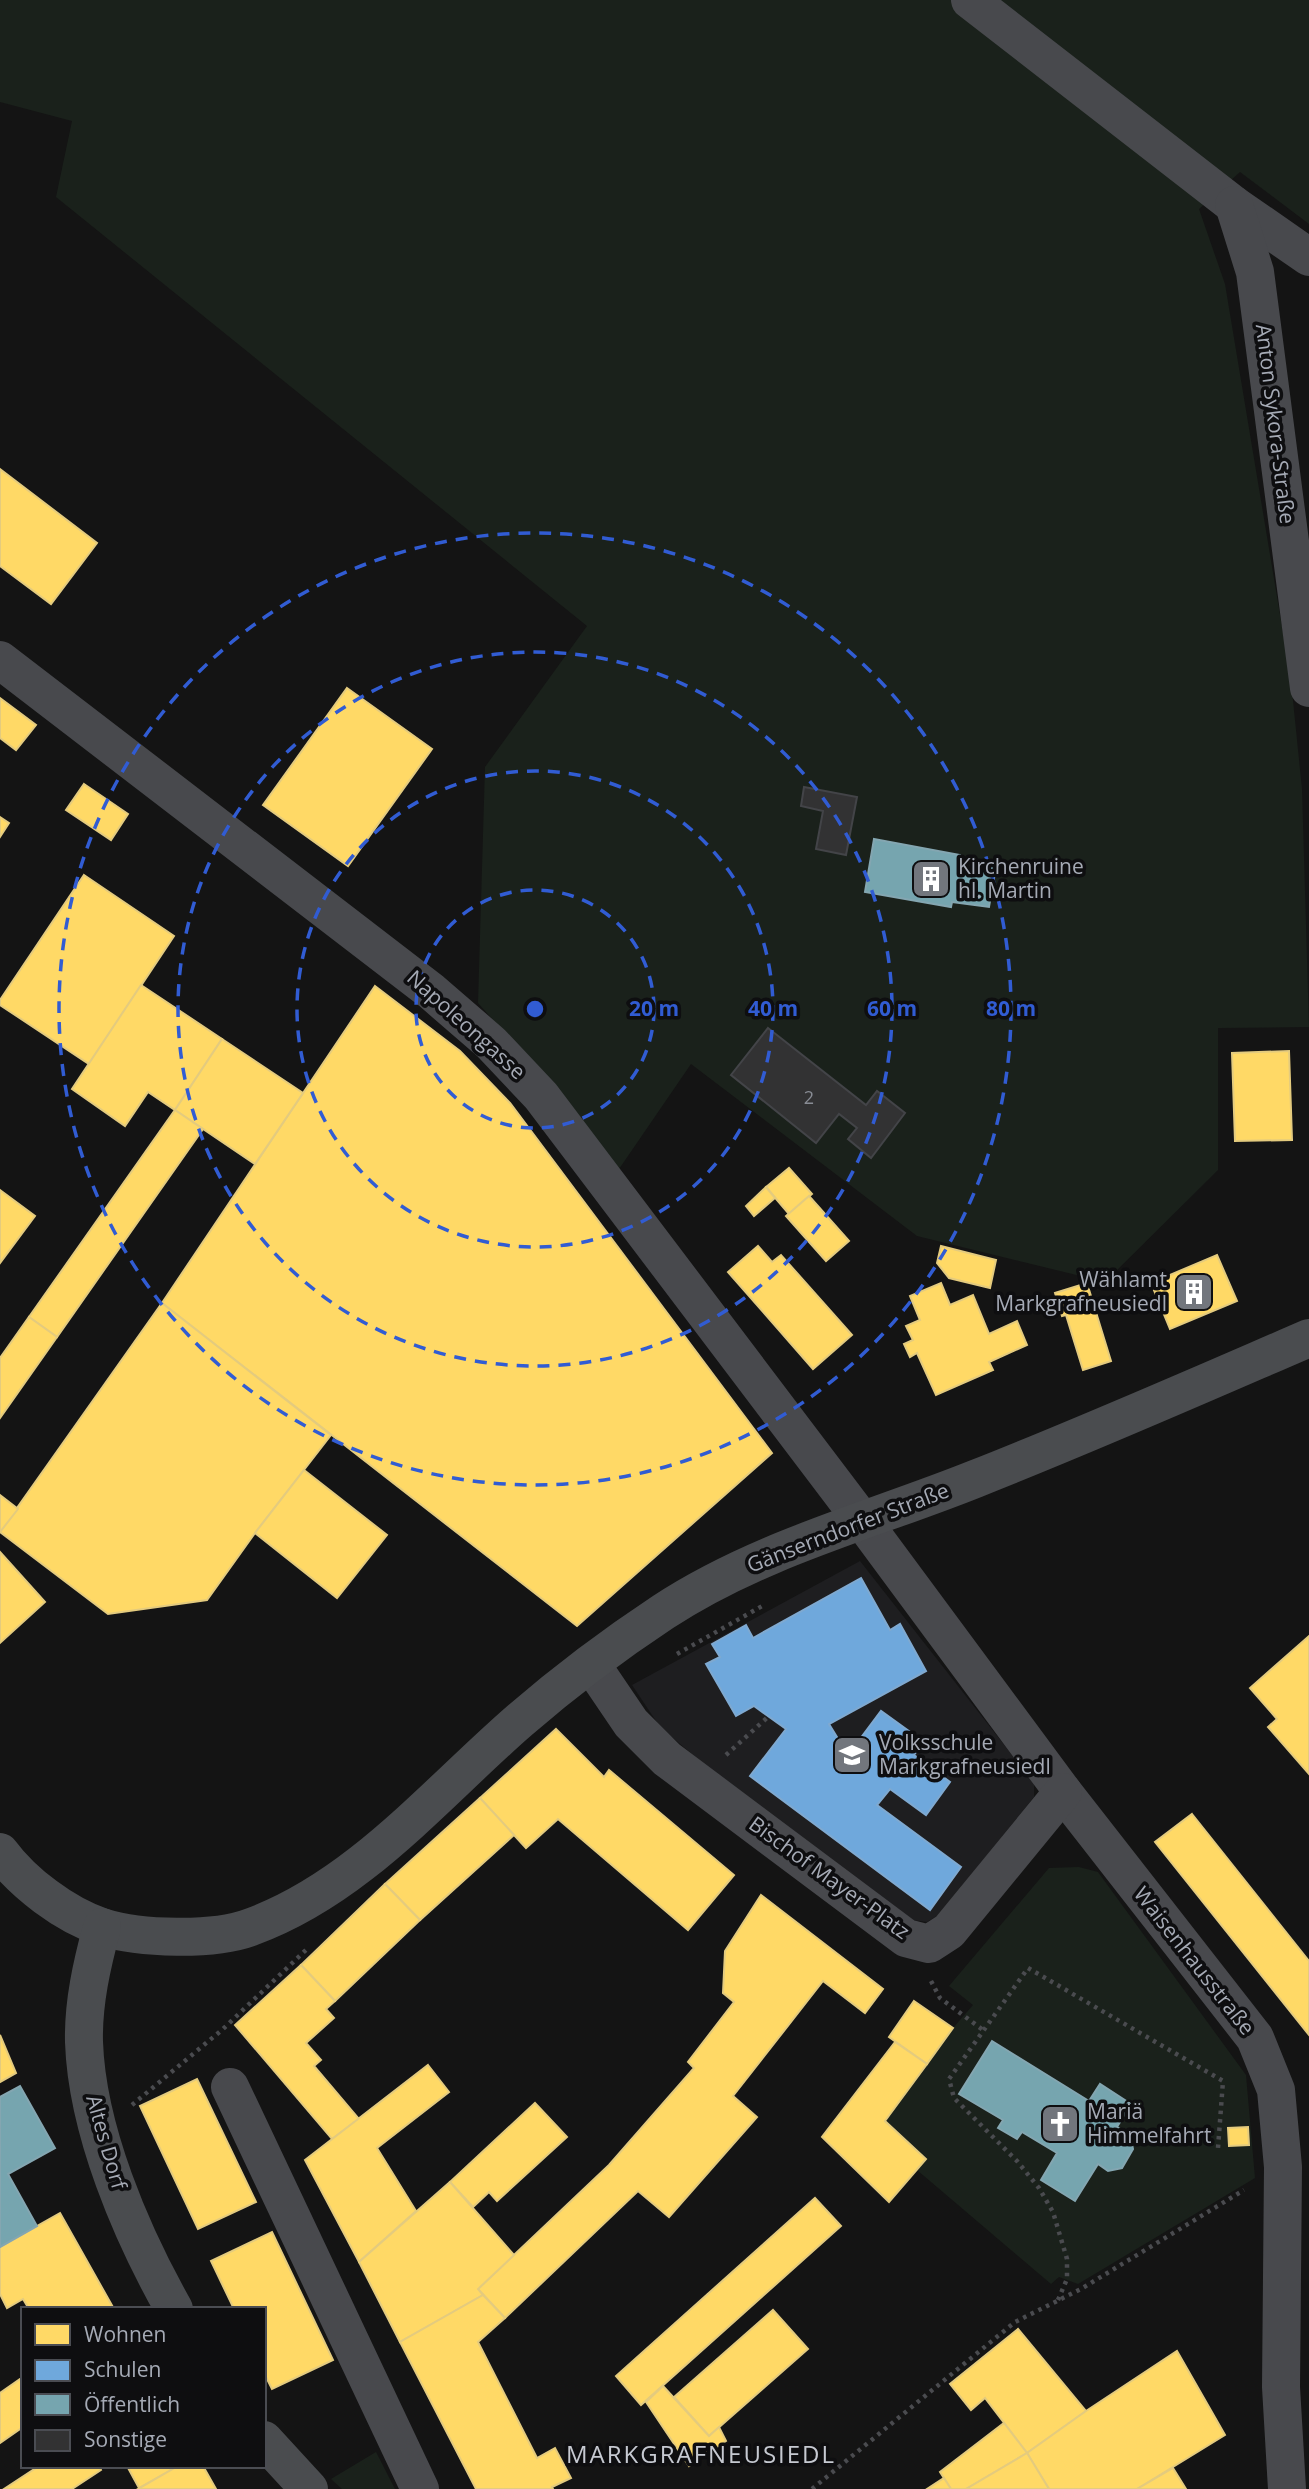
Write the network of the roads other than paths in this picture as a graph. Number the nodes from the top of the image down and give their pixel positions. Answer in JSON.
{"nodes":[{"id":1,"x":970,"y":0,"type":"edge"},
{"id":2,"x":1234,"y":205,"type":"junction"},
{"id":3,"x":1309,"y":257,"type":"edge"},
{"id":4,"x":0,"y":660,"type":"edge"},
{"id":5,"x":1309,"y":688,"type":"edge"},
{"id":6,"x":1309,"y":1338,"type":"edge"},
{"id":7,"x":861,"y":1519,"type":"junction"},
{"id":8,"x":591,"y":1664,"type":"junction"},
{"id":9,"x":1063,"y":1792,"type":"junction"},
{"id":10,"x":0,"y":1852,"type":"edge"},
{"id":11,"x":102,"y":1927,"type":"junction"},
{"id":12,"x":230,"y":2087,"type":"dead end"},
{"id":13,"x":173,"y":2307,"type":"edge"},
{"id":14,"x":266,"y":2442,"type":"edge"},
{"id":15,"x":309,"y":2489,"type":"edge"},
{"id":16,"x":420,"y":2489,"type":"edge"},
{"id":17,"x":1287,"y":2489,"type":"edge"}],
"edges":[{"from":1,"to":2,"type":"street"},
{"from":2,"to":3,"type":"street"},
{"from":2,"to":5,"type":"street","name":"Anton Sykora-Straße"},
{"from":4,"to":7,"type":"street","name":"Napoleongasse"},
{"from":6,"to":7,"type":"main road","name":"Gänserndorfer Straße"},
{"from":7,"to":8,"type":"main road","name":"Gänserndorfer Straße"},
{"from":7,"to":9,"type":"street","name":"Waisenhausstraße"},
{"from":8,"to":9,"type":"street","name":"Bischof Mayer-Platz"},
{"from":8,"to":11,"type":"main road","name":"Gänserndorfer Straße"},
{"from":9,"to":17,"type":"street","name":"Waisenhausstraße"},
{"from":10,"to":11,"type":"main road"},
{"from":11,"to":13,"type":"main road","name":"Altes Dorf"},
{"from":12,"to":16,"type":"street"},
{"from":14,"to":15,"type":"main road"}]}
